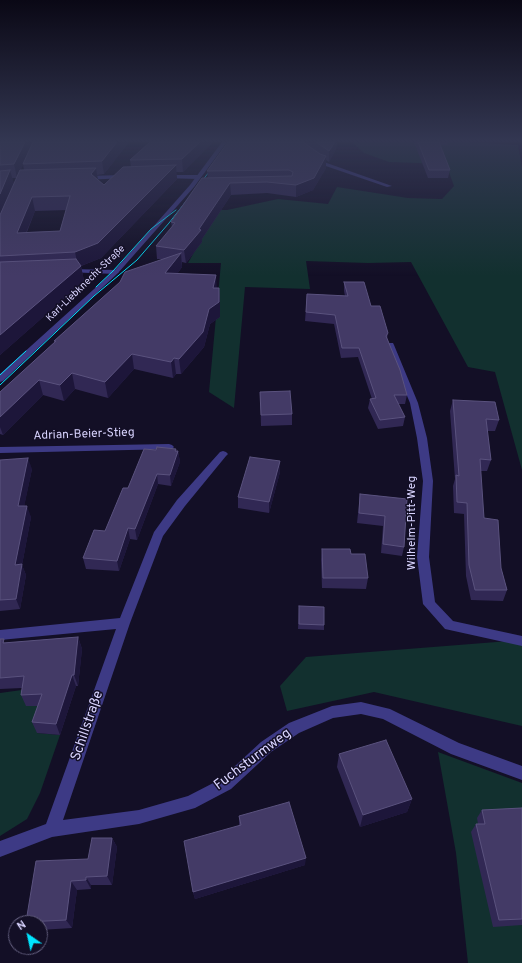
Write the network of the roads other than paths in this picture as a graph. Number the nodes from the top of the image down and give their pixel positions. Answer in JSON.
{"nodes":[{"id":1,"x":194,"y":187,"type":"edge"},
{"id":2,"x":62,"y":272,"type":"edge"},
{"id":3,"x":116,"y":272,"type":"junction"},
{"id":4,"x":390,"y":345,"type":"edge"},
{"id":5,"x":0,"y":379,"type":"edge"},
{"id":6,"x":169,"y":446,"type":"dead end"},
{"id":7,"x":0,"y":450,"type":"edge"},
{"id":8,"x":223,"y":454,"type":"dead end"},
{"id":9,"x":124,"y":623,"type":"junction"},
{"id":10,"x":0,"y":635,"type":"edge"},
{"id":11,"x":522,"y":641,"type":"edge"},
{"id":12,"x":522,"y":773,"type":"edge"},
{"id":13,"x":52,"y":829,"type":"junction"},
{"id":14,"x":0,"y":849,"type":"edge"}],
"edges":[{"from":1,"to":3,"type":"street","name":"Karl-Liebknecht-Straße"},
{"from":2,"to":3,"type":"street"},
{"from":3,"to":5,"type":"street","name":"Karl-Liebknecht-Straße"},
{"from":4,"to":11,"type":"street","name":"Wilhelm-Pitt-Weg"},
{"from":6,"to":7,"type":"street","name":"Adrian-Beier-Stieg"},
{"from":8,"to":9,"type":"street","name":"Schillstraße"},
{"from":9,"to":10,"type":"street"},
{"from":9,"to":13,"type":"street","name":"Schillstraße"},
{"from":12,"to":13,"type":"street","name":"Fuchsturmweg"},
{"from":13,"to":14,"type":"street","name":"Fuchsturmweg"}]}
